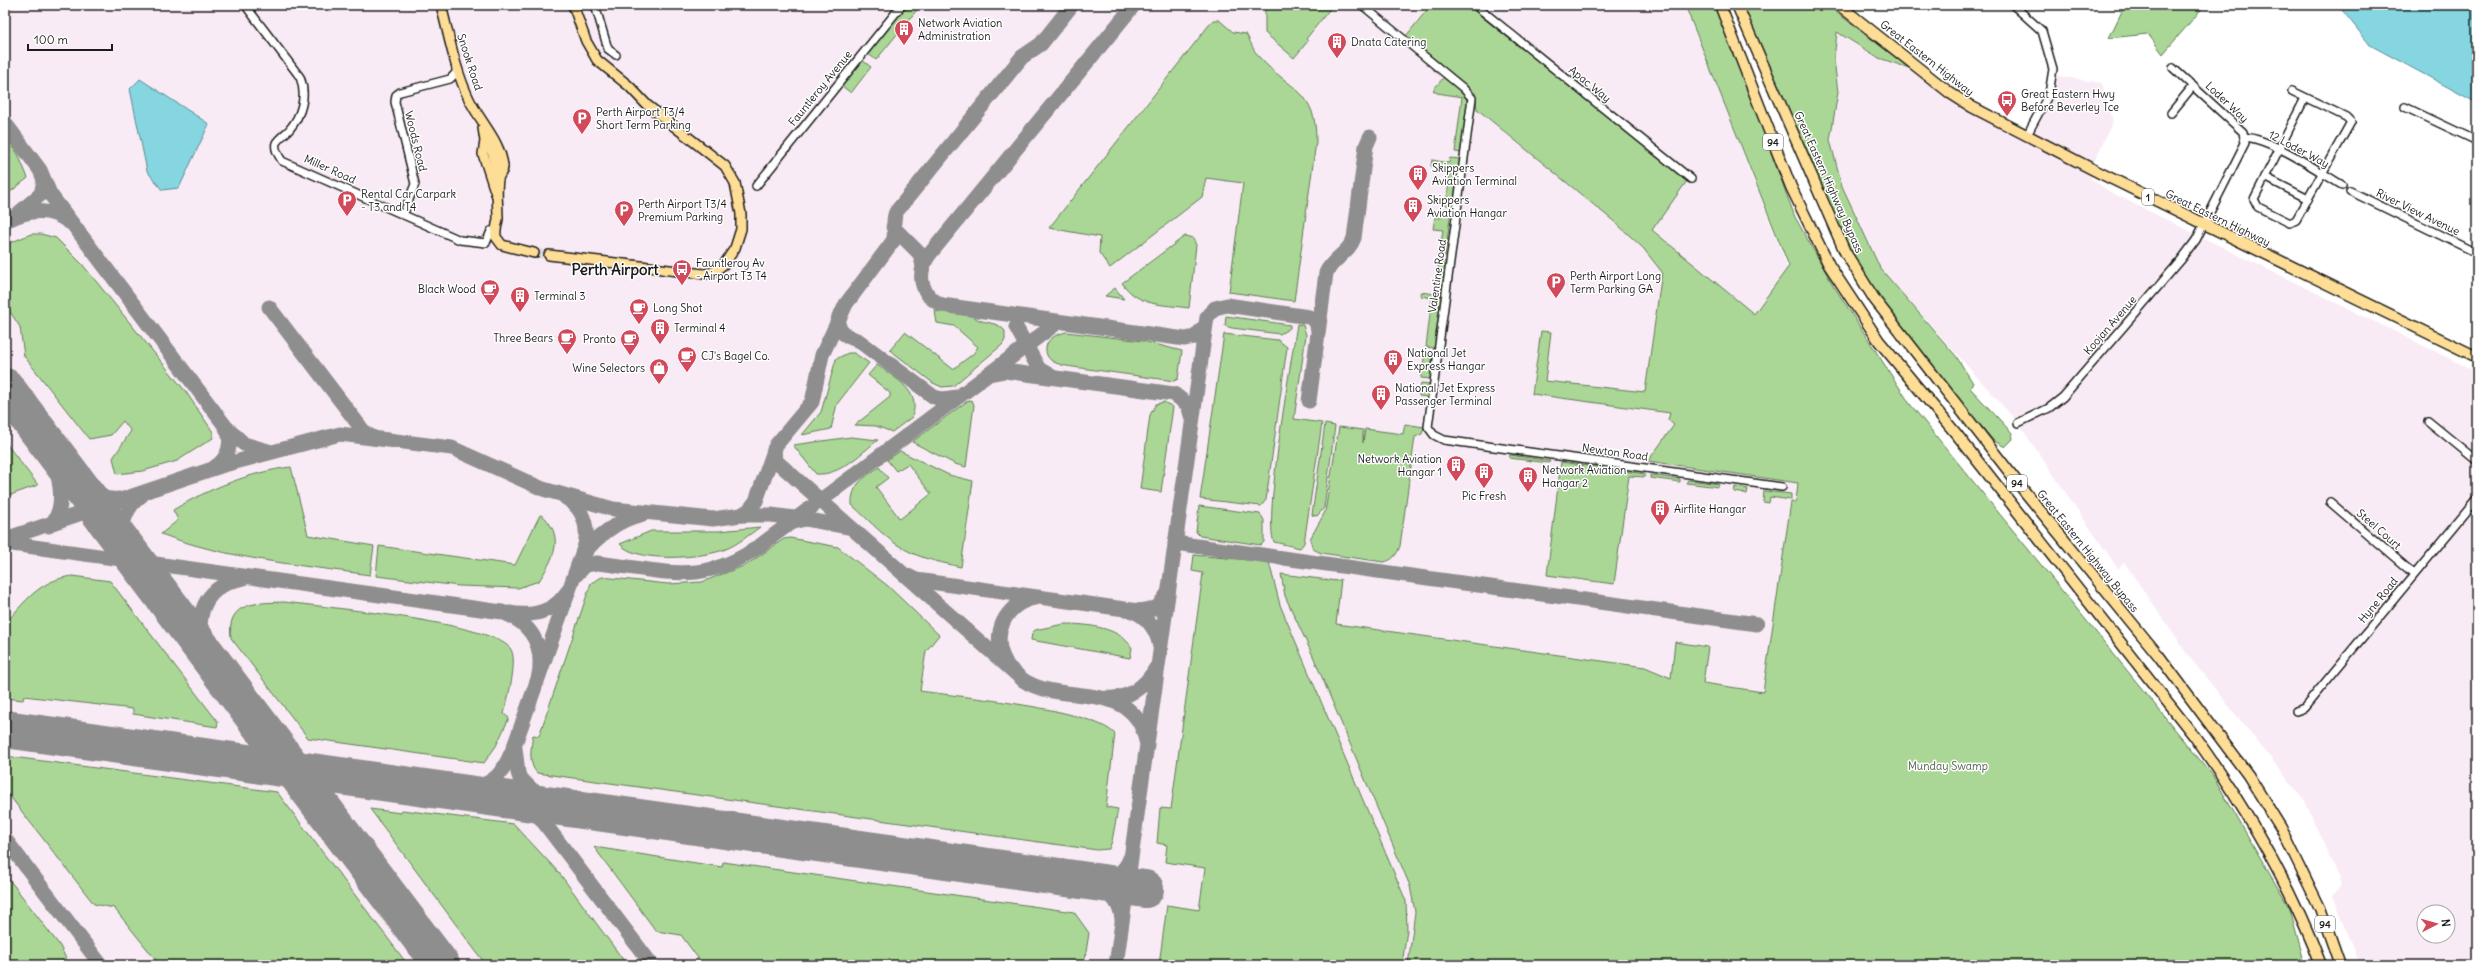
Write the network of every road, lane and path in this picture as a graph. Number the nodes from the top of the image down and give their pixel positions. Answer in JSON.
{"nodes":[{"id":1,"x":441,"y":5,"type":"edge"},
{"id":2,"x":573,"y":5,"type":"edge"},
{"id":3,"x":596,"y":5,"type":"edge"},
{"id":4,"x":902,"y":5,"type":"edge"},
{"id":5,"x":1362,"y":5,"type":"edge"},
{"id":6,"x":1475,"y":5,"type":"edge"},
{"id":7,"x":1737,"y":5,"type":"edge"},
{"id":8,"x":1839,"y":5,"type":"edge"},
{"id":9,"x":2013,"y":5,"type":"edge"},
{"id":10,"x":247,"y":6,"type":"edge"},
{"id":11,"x":1721,"y":6,"type":"edge"},
{"id":12,"x":616,"y":55,"type":"dead end"},
{"id":13,"x":456,"y":65,"type":"junction"},
{"id":14,"x":2173,"y":68,"type":"dead end"},
{"id":15,"x":2193,"y":86,"type":"junction"},
{"id":16,"x":2292,"y":92,"type":"dead end"},
{"id":17,"x":2305,"y":98,"type":"junction"},
{"id":18,"x":2405,"y":107,"type":"dead end"},
{"id":19,"x":2171,"y":113,"type":"dead end"},
{"id":20,"x":485,"y":131,"type":"junction"},
{"id":21,"x":2027,"y":135,"type":"junction"},
{"id":22,"x":2244,"y":137,"type":"junction"},
{"id":23,"x":2477,"y":141,"type":"edge"},
{"id":24,"x":2279,"y":150,"type":"junction"},
{"id":25,"x":2323,"y":173,"type":"junction"},
{"id":26,"x":2264,"y":177,"type":"junction"},
{"id":27,"x":1691,"y":179,"type":"dead end"},
{"id":28,"x":2342,"y":185,"type":"dead end"},
{"id":29,"x":756,"y":186,"type":"dead end"},
{"id":30,"x":494,"y":190,"type":"junction"},
{"id":31,"x":2350,"y":191,"type":"dead end"},
{"id":32,"x":2308,"y":199,"type":"junction"},
{"id":33,"x":403,"y":215,"type":"junction"},
{"id":34,"x":2204,"y":224,"type":"junction"},
{"id":35,"x":491,"y":231,"type":"dead end"},
{"id":36,"x":534,"y":253,"type":"tunnel mouth"},
{"id":37,"x":2477,"y":253,"type":"edge"},
{"id":38,"x":549,"y":255,"type":"tunnel mouth"},
{"id":39,"x":2477,"y":357,"type":"edge"},
{"id":40,"x":2428,"y":421,"type":"dead end"},
{"id":41,"x":2018,"y":423,"type":"dead end"},
{"id":42,"x":1444,"y":440,"type":"joint"},
{"id":43,"x":2477,"y":461,"type":"edge"},
{"id":44,"x":1782,"y":487,"type":"dead end"},
{"id":45,"x":2477,"y":499,"type":"edge"},
{"id":46,"x":2330,"y":502,"type":"dead end"},
{"id":47,"x":2414,"y":574,"type":"junction"},
{"id":48,"x":2296,"y":711,"type":"dead end"},
{"id":49,"x":2321,"y":965,"type":"edge"},
{"id":50,"x":2340,"y":965,"type":"edge"}],
"edges":[{"from":1,"to":13,"type":"main road","name":"Snook Road"},
{"from":2,"to":38,"type":"main road"},
{"from":3,"to":12,"type":"street"},
{"from":4,"to":29,"type":"street","name":"Fauntleroy Avenue"},
{"from":5,"to":42,"type":"street","name":"Valentine Road"},
{"from":6,"to":27,"type":"street","name":"Apac Way"},
{"from":7,"to":50,"type":"highway","name":"Great Eastern Highway Bypass","number":"94"},
{"from":8,"to":21,"type":"highway","name":"Great Eastern Highway","number":"1"},
{"from":9,"to":21,"type":"street"},
{"from":10,"to":33,"type":"street","name":"Miller Road"},
{"from":11,"to":49,"type":"highway","number":"94"},
{"from":13,"to":20,"type":"main road","name":"Snook Road"},
{"from":13,"to":33,"type":"street","name":"Woods Road"},
{"from":14,"to":15,"type":"street","name":"Loder Way"},
{"from":15,"to":19,"type":"street"},
{"from":15,"to":22,"type":"street","name":"Loder Way"},
{"from":16,"to":17,"type":"street"},
{"from":17,"to":24,"type":"street"},
{"from":17,"to":25,"type":"street"},
{"from":18,"to":23,"type":"street"},
{"from":20,"to":30,"type":"main road"},
{"from":20,"to":30,"type":"main road"},
{"from":21,"to":34,"type":"highway","name":"Great Eastern Highway","number":"1"},
{"from":22,"to":24,"type":"street","name":"12 Loder Way"},
{"from":22,"to":34,"type":"street","name":"Loder Way"},
{"from":24,"to":25,"type":"street","name":"12 Loder Way"},
{"from":24,"to":26,"type":"street"},
{"from":25,"to":28,"type":"street","name":"12 Loder Way"},
{"from":25,"to":32,"type":"street"},
{"from":26,"to":32,"type":"street"},
{"from":26,"to":32,"type":"street"},
{"from":30,"to":36,"type":"main road"},
{"from":31,"to":37,"type":"street","name":"River View Avenue"},
{"from":33,"to":35,"type":"street","name":"Miller Road"},
{"from":34,"to":39,"type":"highway","name":"Great Eastern Highway","number":"1"},
{"from":34,"to":41,"type":"street","name":"Koojan Avenue"},
{"from":40,"to":43,"type":"street"},
{"from":42,"to":44,"type":"street","name":"Newton Road"},
{"from":45,"to":47,"type":"street","name":"Hyne Road"},
{"from":46,"to":47,"type":"street","name":"Steel Court"},
{"from":47,"to":48,"type":"street","name":"Hyne Road"}]}
